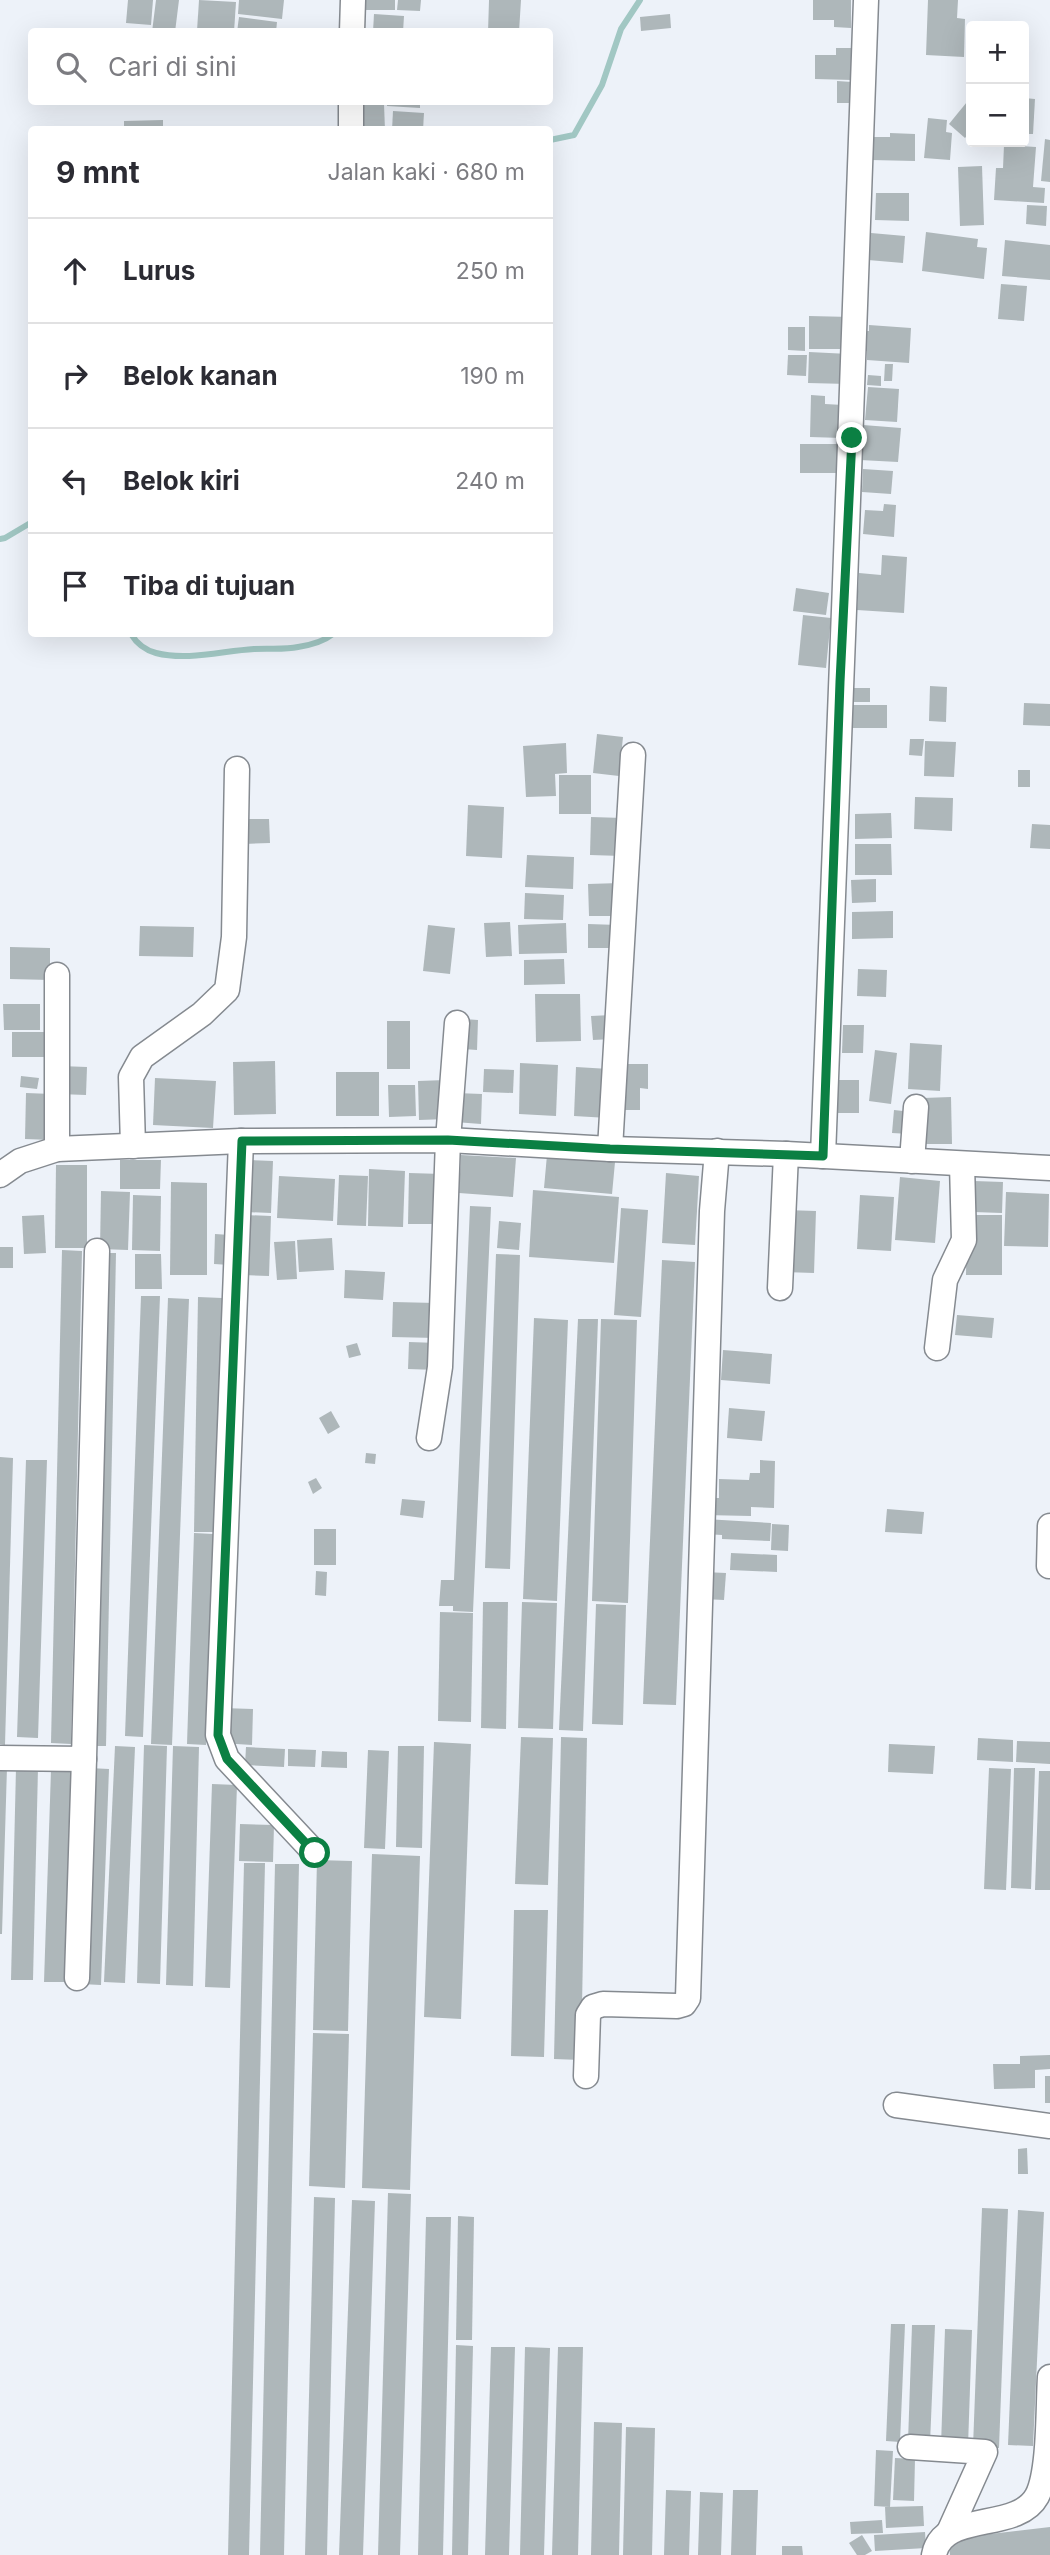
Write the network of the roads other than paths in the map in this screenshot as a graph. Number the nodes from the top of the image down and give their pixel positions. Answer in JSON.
{"nodes":[{"id":1,"x":353,"y":0,"type":"edge"},
{"id":2,"x":866,"y":0,"type":"edge"},
{"id":3,"x":352,"y":28,"type":"edge"},
{"id":4,"x":351,"y":105,"type":"edge"},
{"id":5,"x":351,"y":126,"type":"edge"},
{"id":6,"x":633,"y":755,"type":"dead end"},
{"id":7,"x":237,"y":769,"type":"dead end"},
{"id":8,"x":57,"y":975,"type":"dead end"},
{"id":9,"x":457,"y":1023,"type":"dead end"},
{"id":10,"x":916,"y":1107,"type":"dead end"},
{"id":11,"x":448,"y":1140,"type":"junction"},
{"id":12,"x":242,"y":1141,"type":"junction"},
{"id":13,"x":133,"y":1146,"type":"junction"},
{"id":14,"x":57,"y":1149,"type":"junction"},
{"id":15,"x":610,"y":1149,"type":"junction"},
{"id":16,"x":717,"y":1152,"type":"junction"},
{"id":17,"x":786,"y":1154,"type":"junction"},
{"id":18,"x":823,"y":1156,"type":"junction"},
{"id":19,"x":912,"y":1161,"type":"junction"},
{"id":20,"x":962,"y":1164,"type":"junction"},
{"id":21,"x":1050,"y":1168,"type":"edge"},
{"id":22,"x":0,"y":1175,"type":"edge"},
{"id":23,"x":97,"y":1251,"type":"dead end"},
{"id":24,"x":780,"y":1288,"type":"dead end"},
{"id":25,"x":937,"y":1348,"type":"dead end"},
{"id":26,"x":429,"y":1438,"type":"dead end"},
{"id":27,"x":1050,"y":1526,"type":"edge"},
{"id":28,"x":1049,"y":1566,"type":"edge"},
{"id":29,"x":0,"y":1758,"type":"edge"},
{"id":30,"x":84,"y":1759,"type":"junction"},
{"id":31,"x":315,"y":1853,"type":"dead end"},
{"id":32,"x":77,"y":1978,"type":"dead end"},
{"id":33,"x":586,"y":2076,"type":"dead end"},
{"id":34,"x":896,"y":2105,"type":"dead end"},
{"id":35,"x":1050,"y":2126,"type":"edge"},
{"id":36,"x":1050,"y":2377,"type":"edge"},
{"id":37,"x":910,"y":2447,"type":"dead end"},
{"id":38,"x":949,"y":2532,"type":"junction"},
{"id":39,"x":934,"y":2555,"type":"edge"}],
"edges":[{"from":1,"to":3,"type":"street"},
{"from":2,"to":18,"type":"street"},
{"from":4,"to":5,"type":"street"},
{"from":6,"to":15,"type":"street"},
{"from":7,"to":13,"type":"street"},
{"from":8,"to":14,"type":"street"},
{"from":9,"to":11,"type":"street"},
{"from":10,"to":19,"type":"street"},
{"from":11,"to":12,"type":"street"},
{"from":11,"to":15,"type":"street"},
{"from":11,"to":26,"type":"street"},
{"from":12,"to":13,"type":"street"},
{"from":12,"to":31,"type":"street"},
{"from":13,"to":14,"type":"street"},
{"from":14,"to":22,"type":"street"},
{"from":15,"to":16,"type":"street"},
{"from":16,"to":17,"type":"street"},
{"from":16,"to":33,"type":"street"},
{"from":17,"to":18,"type":"street"},
{"from":17,"to":24,"type":"street"},
{"from":18,"to":19,"type":"street"},
{"from":19,"to":20,"type":"street"},
{"from":20,"to":21,"type":"street"},
{"from":20,"to":25,"type":"street"},
{"from":23,"to":30,"type":"street"},
{"from":27,"to":28,"type":"street"},
{"from":29,"to":30,"type":"street"},
{"from":30,"to":32,"type":"street"},
{"from":34,"to":35,"type":"street"},
{"from":36,"to":38,"type":"street"},
{"from":37,"to":38,"type":"street"},
{"from":38,"to":39,"type":"street"}]}
